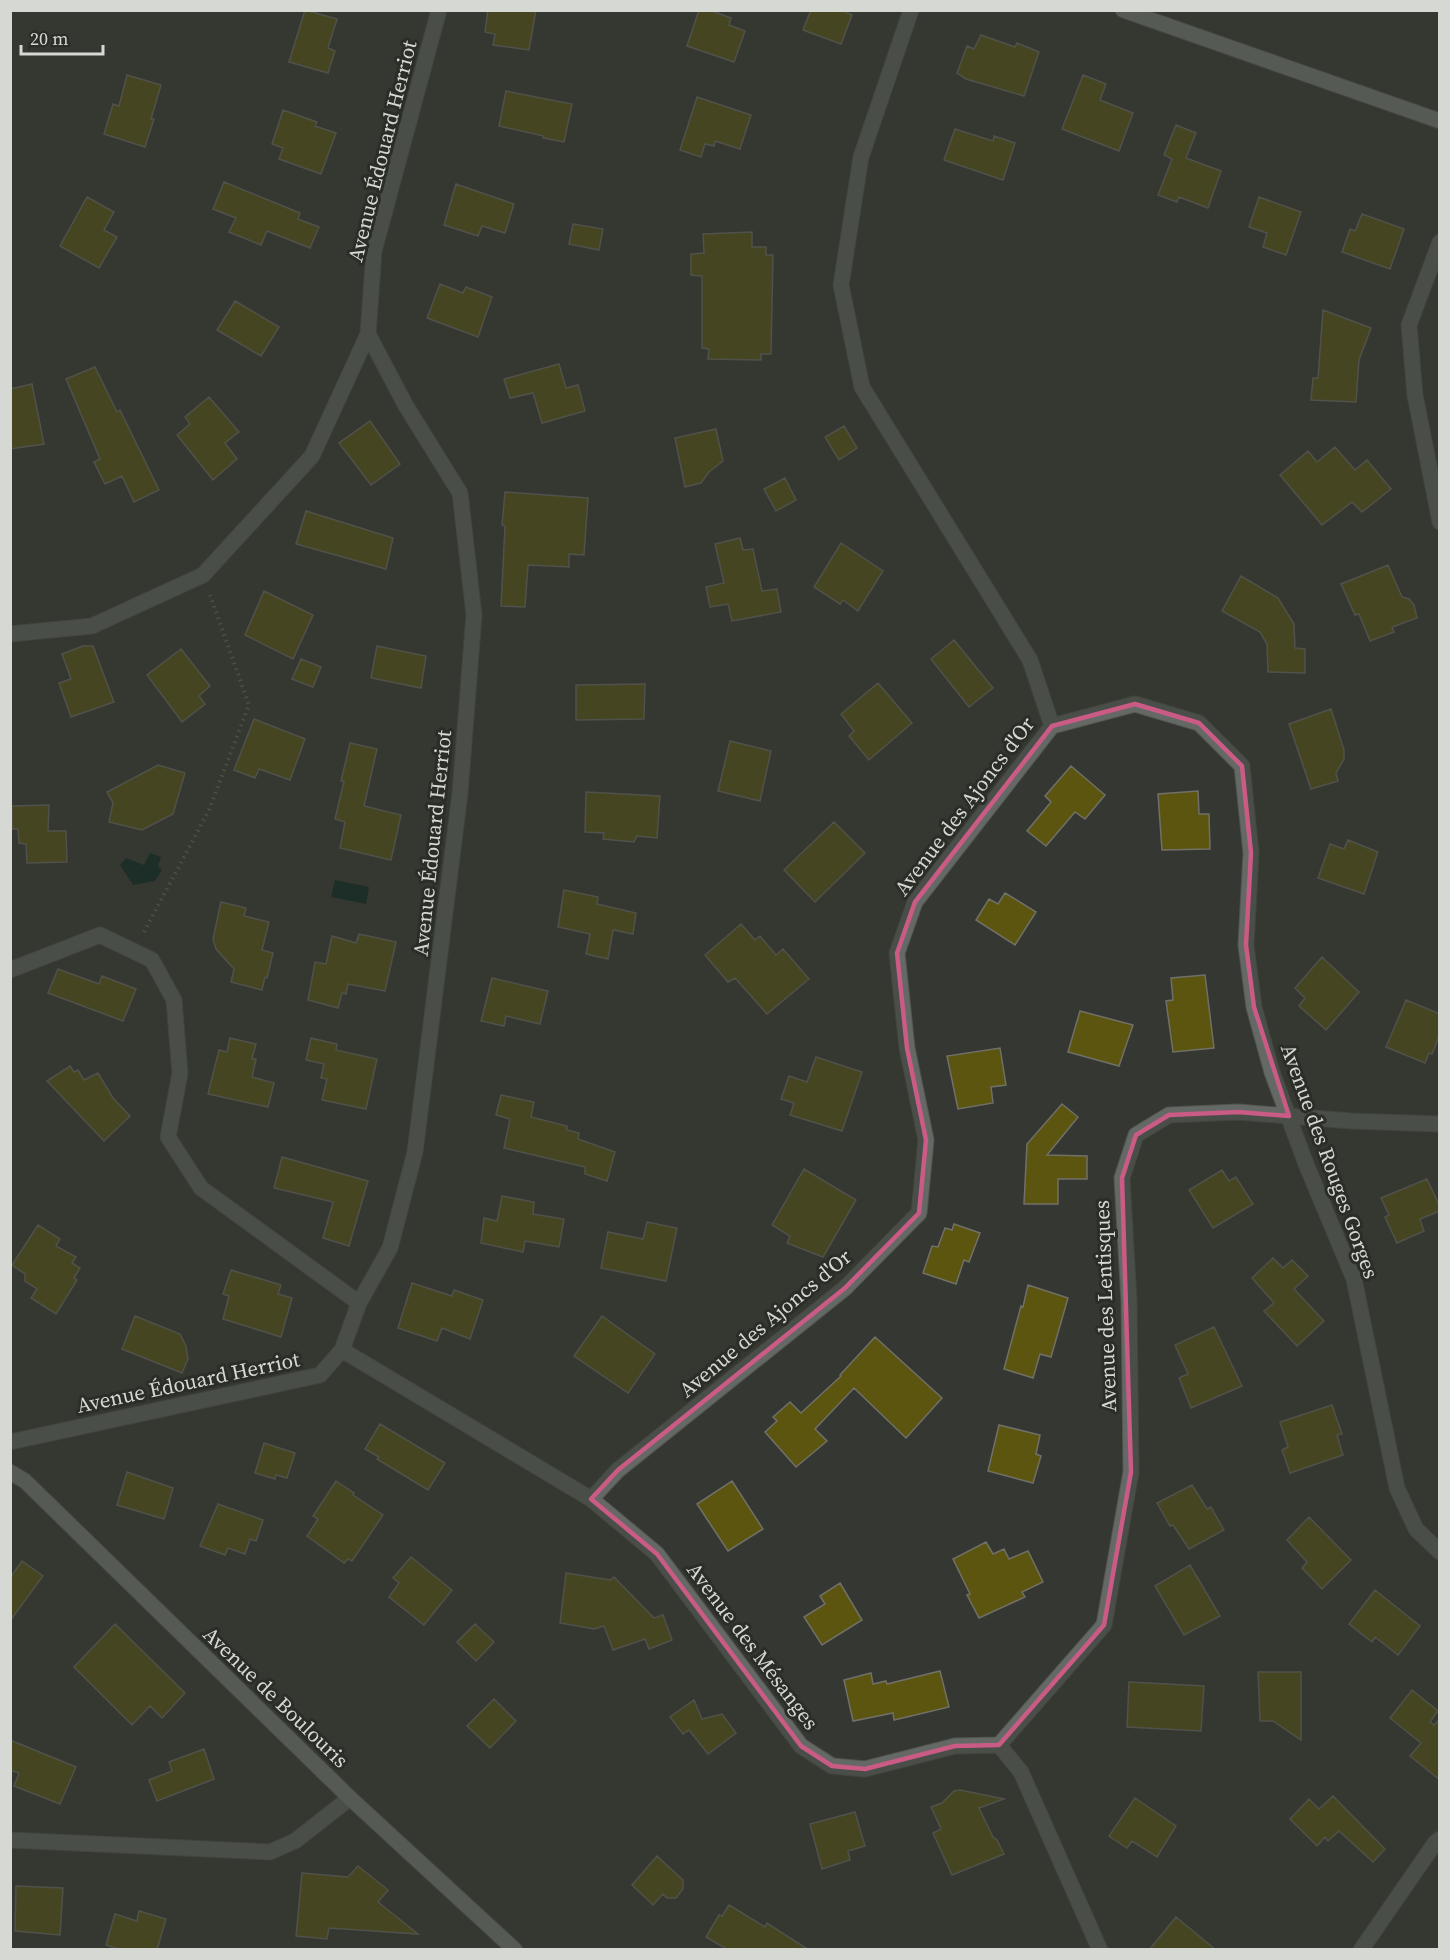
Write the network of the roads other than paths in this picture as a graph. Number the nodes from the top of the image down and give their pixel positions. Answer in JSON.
{"nodes":[{"id":1,"x":439,"y":10,"type":"edge"},
{"id":2,"x":911,"y":10,"type":"edge"},
{"id":3,"x":1123,"y":10,"type":"edge"},
{"id":4,"x":1440,"y":121,"type":"edge"},
{"id":5,"x":1440,"y":242,"type":"edge"},
{"id":6,"x":368,"y":334,"type":"junction"},
{"id":7,"x":1440,"y":522,"type":"edge"},
{"id":8,"x":10,"y":634,"type":"edge"},
{"id":9,"x":1052,"y":726,"type":"junction"},
{"id":10,"x":10,"y":970,"type":"edge"},
{"id":11,"x":1288,"y":1116,"type":"junction"},
{"id":12,"x":1440,"y":1124,"type":"edge"},
{"id":13,"x":359,"y":1304,"type":"junction"},
{"id":14,"x":342,"y":1350,"type":"junction"},
{"id":15,"x":10,"y":1442,"type":"edge"},
{"id":16,"x":10,"y":1472,"type":"edge"},
{"id":17,"x":591,"y":1499,"type":"junction"},
{"id":18,"x":1440,"y":1552,"type":"edge"},
{"id":19,"x":999,"y":1745,"type":"junction"},
{"id":20,"x":350,"y":1798,"type":"junction"},
{"id":21,"x":1440,"y":1839,"type":"edge"},
{"id":22,"x":10,"y":1840,"type":"edge"},
{"id":23,"x":515,"y":1950,"type":"edge"},
{"id":24,"x":1100,"y":1950,"type":"edge"},
{"id":25,"x":1361,"y":1950,"type":"edge"}],
"edges":[{"from":1,"to":6,"type":"street","name":"Avenue Édouard Herriot"},
{"from":2,"to":9,"type":"street","name":"Avenue des Ajoncs d'Or"},
{"from":3,"to":4,"type":"street"},
{"from":5,"to":7,"type":"street"},
{"from":6,"to":8,"type":"street"},
{"from":6,"to":13,"type":"street","name":"Avenue Édouard Herriot"},
{"from":9,"to":11,"type":"street","name":"Avenue des Rouges Gorges"},
{"from":9,"to":17,"type":"street","name":"Avenue des Ajoncs d'Or"},
{"from":10,"to":13,"type":"street"},
{"from":11,"to":12,"type":"street","name":"Avenue des Lentisques"},
{"from":11,"to":18,"type":"street","name":"Avenue des Rouges Gorges"},
{"from":11,"to":19,"type":"street","name":"Avenue des Lentisques"},
{"from":13,"to":14,"type":"street","name":"Avenue Édouard Herriot"},
{"from":14,"to":15,"type":"street","name":"Avenue Édouard Herriot"},
{"from":14,"to":17,"type":"street","name":"Avenue des Mésanges"},
{"from":16,"to":20,"type":"street","name":"Avenue de Boulouris"},
{"from":17,"to":19,"type":"street","name":"Avenue des Mésanges"},
{"from":19,"to":24,"type":"street"},
{"from":20,"to":22,"type":"street"},
{"from":20,"to":23,"type":"street","name":"Avenue de Boulouris"},
{"from":21,"to":25,"type":"street"}]}
